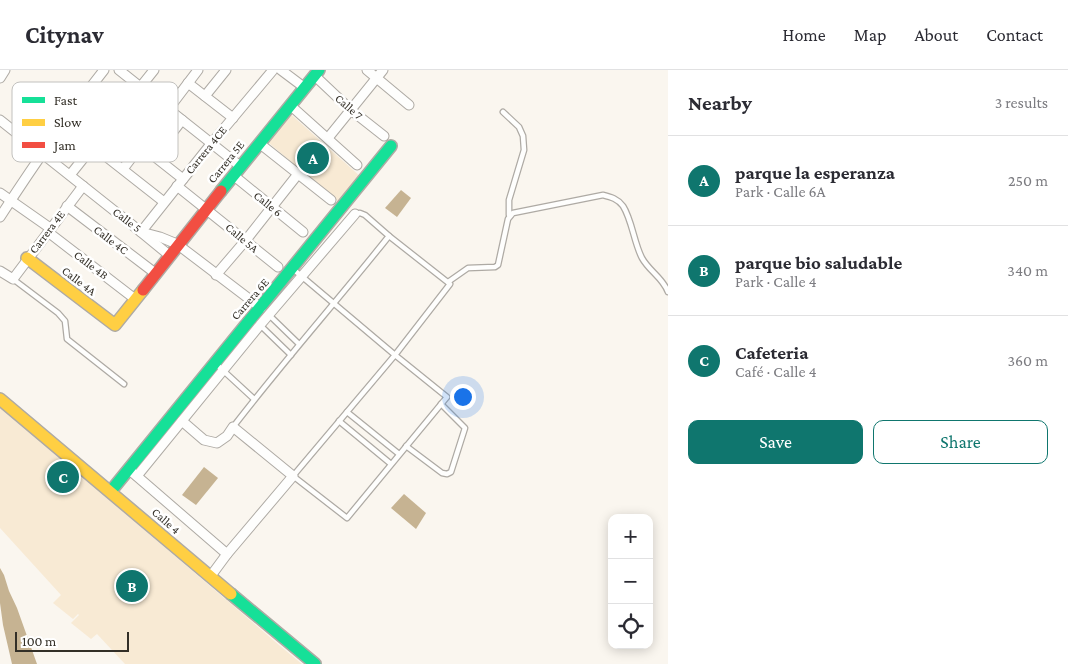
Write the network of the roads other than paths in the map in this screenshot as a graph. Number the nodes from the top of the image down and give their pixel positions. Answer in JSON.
{"nodes":[{"id":1,"x":5,"y":70,"type":"edge"},
{"id":2,"x":104,"y":70,"type":"edge"},
{"id":3,"x":119,"y":70,"type":"edge"},
{"id":4,"x":154,"y":70,"type":"edge"},
{"id":5,"x":198,"y":70,"type":"edge"},
{"id":6,"x":273,"y":70,"type":"edge"},
{"id":7,"x":281,"y":70,"type":"edge"},
{"id":8,"x":366,"y":70,"type":"edge"},
{"id":9,"x":383,"y":70,"type":"edge"},
{"id":10,"x":223,"y":71,"type":"edge"},
{"id":11,"x":317,"y":73,"type":"edge"},
{"id":12,"x":0,"y":78,"type":"edge"},
{"id":13,"x":376,"y":78,"type":"junction"},
{"id":14,"x":94,"y":82,"type":"edge"},
{"id":15,"x":134,"y":82,"type":"edge"},
{"id":16,"x":145,"y":82,"type":"edge"},
{"id":17,"x":188,"y":83,"type":"junction"},
{"id":18,"x":305,"y":88,"type":"junction"},
{"id":19,"x":178,"y":96,"type":"edge"},
{"id":20,"x":205,"y":96,"type":"junction"},
{"id":21,"x":290,"y":105,"type":"junction"},
{"id":22,"x":409,"y":105,"type":"dead end"},
{"id":23,"x":351,"y":110,"type":"junction"},
{"id":24,"x":503,"y":112,"type":"dead end"},
{"id":25,"x":178,"y":117,"type":"edge"},
{"id":26,"x":233,"y":118,"type":"junction"},
{"id":27,"x":0,"y":120,"type":"edge"},
{"id":28,"x":182,"y":120,"type":"junction"},
{"id":29,"x":178,"y":125,"type":"edge"},
{"id":30,"x":12,"y":129,"type":"edge"},
{"id":31,"x":384,"y":136,"type":"dead end"},
{"id":32,"x":328,"y":138,"type":"junction"},
{"id":33,"x":259,"y":143,"type":"junction"},
{"id":34,"x":211,"y":144,"type":"junction"},
{"id":35,"x":391,"y":146,"type":"dead end"},
{"id":36,"x":35,"y":162,"type":"edge"},
{"id":37,"x":54,"y":162,"type":"edge"},
{"id":38,"x":81,"y":162,"type":"edge"},
{"id":39,"x":114,"y":162,"type":"edge"},
{"id":40,"x":128,"y":162,"type":"edge"},
{"id":41,"x":160,"y":162,"type":"edge"},
{"id":42,"x":357,"y":165,"type":"dead end"},
{"id":43,"x":123,"y":169,"type":"junction"},
{"id":44,"x":236,"y":171,"type":"junction"},
{"id":45,"x":298,"y":174,"type":"junction"},
{"id":46,"x":70,"y":175,"type":"junction"},
{"id":47,"x":180,"y":182,"type":"junction"},
{"id":48,"x":83,"y":186,"type":"junction"},
{"id":49,"x":0,"y":193,"type":"edge"},
{"id":50,"x":331,"y":200,"type":"dead end"},
{"id":51,"x":10,"y":201,"type":"junction"},
{"id":52,"x":164,"y":202,"type":"junction"},
{"id":53,"x":67,"y":206,"type":"junction"},
{"id":54,"x":272,"y":206,"type":"junction"},
{"id":55,"x":206,"y":208,"type":"junction"},
{"id":56,"x":355,"y":214,"type":"joint"},
{"id":57,"x":509,"y":215,"type":"junction"},
{"id":58,"x":0,"y":217,"type":"edge"},
{"id":59,"x":49,"y":230,"type":"junction"},
{"id":60,"x":141,"y":232,"type":"junction"},
{"id":61,"x":303,"y":232,"type":"dead end"},
{"id":62,"x":330,"y":234,"type":"junction"},
{"id":63,"x":389,"y":236,"type":"junction"},
{"id":64,"x":246,"y":240,"type":"junction"},
{"id":65,"x":177,"y":244,"type":"junction"},
{"id":66,"x":169,"y":256,"type":"junction"},
{"id":67,"x":27,"y":258,"type":"junction"},
{"id":68,"x":278,"y":267,"type":"dead end"},
{"id":69,"x":0,"y":271,"type":"edge"},
{"id":70,"x":155,"y":273,"type":"junction"},
{"id":71,"x":297,"y":273,"type":"junction"},
{"id":72,"x":216,"y":275,"type":"junction"},
{"id":73,"x":13,"y":280,"type":"junction"},
{"id":74,"x":448,"y":282,"type":"junction"},
{"id":75,"x":668,"y":292,"type":"edge"},
{"id":76,"x":135,"y":299,"type":"junction"},
{"id":77,"x":335,"y":303,"type":"junction"},
{"id":78,"x":264,"y":311,"type":"junction"},
{"id":79,"x":255,"y":322,"type":"junction"},
{"id":80,"x":115,"y":324,"type":"joint"},
{"id":81,"x":299,"y":344,"type":"junction"},
{"id":82,"x":291,"y":354,"type":"junction"},
{"id":83,"x":394,"y":355,"type":"junction"},
{"id":84,"x":218,"y":366,"type":"junction"},
{"id":85,"x":124,"y":384,"type":"dead end"},
{"id":86,"x":0,"y":399,"type":"edge"},
{"id":87,"x":254,"y":399,"type":"junction"},
{"id":88,"x":441,"y":404,"type":"junction"},
{"id":89,"x":184,"y":409,"type":"junction"},
{"id":90,"x":347,"y":412,"type":"junction"},
{"id":91,"x":182,"y":421,"type":"junction"},
{"id":92,"x":339,"y":421,"type":"junction"},
{"id":93,"x":233,"y":427,"type":"junction"},
{"id":94,"x":158,"y":441,"type":"junction"},
{"id":95,"x":406,"y":446,"type":"junction"},
{"id":96,"x":399,"y":454,"type":"junction"},
{"id":97,"x":391,"y":464,"type":"junction"},
{"id":98,"x":133,"y":472,"type":"junction"},
{"id":99,"x":293,"y":476,"type":"junction"},
{"id":100,"x":111,"y":491,"type":"junction"},
{"id":101,"x":227,"y":554,"type":"junction"},
{"id":102,"x":210,"y":577,"type":"junction"},
{"id":103,"x":315,"y":664,"type":"edge"}],
"edges":[{"from":1,"to":12,"type":"street"},
{"from":2,"to":14,"type":"street"},
{"from":3,"to":15,"type":"street","name":"Calle 6"},
{"from":4,"to":16,"type":"street"},
{"from":5,"to":17,"type":"street"},
{"from":6,"to":26,"type":"street","name":"Carrera 4CE"},
{"from":7,"to":18,"type":"street"},
{"from":8,"to":13,"type":"street"},
{"from":9,"to":13,"type":"street"},
{"from":10,"to":20,"type":"street"},
{"from":11,"to":18,"type":"street","name":"Carrera 5E"},
{"from":11,"to":23,"type":"street","name":"Calle 7"},
{"from":13,"to":22,"type":"street"},
{"from":13,"to":23,"type":"street"},
{"from":17,"to":19,"type":"street"},
{"from":17,"to":20,"type":"street"},
{"from":18,"to":21,"type":"street","name":"Carrera 5E"},
{"from":20,"to":26,"type":"street"},
{"from":21,"to":32,"type":"street"},
{"from":21,"to":33,"type":"street","name":"Carrera 5E"},
{"from":23,"to":31,"type":"street","name":"Calle 7"},
{"from":23,"to":32,"type":"street"},
{"from":24,"to":57,"type":"lane"},
{"from":25,"to":28,"type":"street","name":"Calle 6"},
{"from":26,"to":34,"type":"street","name":"Carrera 4CE"},
{"from":27,"to":30,"type":"street","name":"Calle 5"},
{"from":28,"to":29,"type":"street"},
{"from":28,"to":34,"type":"street","name":"Calle 6"},
{"from":32,"to":42,"type":"street"},
{"from":33,"to":44,"type":"street","name":"Carrera 5E"},
{"from":33,"to":45,"type":"street"},
{"from":34,"to":44,"type":"street","name":"Calle 6"},
{"from":34,"to":47,"type":"street","name":"Carrera 4CE"},
{"from":35,"to":62,"type":"street","name":"Carrera 6E"},
{"from":36,"to":51,"type":"street"},
{"from":37,"to":46,"type":"street","name":"Calle 5"},
{"from":38,"to":46,"type":"street"},
{"from":39,"to":43,"type":"street"},
{"from":40,"to":43,"type":"street"},
{"from":41,"to":47,"type":"street","name":"Calle 5A"},
{"from":43,"to":52,"type":"street"},
{"from":44,"to":54,"type":"street","name":"Calle 6"},
{"from":44,"to":55,"type":"street","name":"Carrera 5E"},
{"from":45,"to":50,"type":"street"},
{"from":45,"to":54,"type":"street"},
{"from":46,"to":48,"type":"street","name":"Calle 5"},
{"from":47,"to":52,"type":"street","name":"Carrera 4CE"},
{"from":47,"to":55,"type":"street","name":"Calle 5A"},
{"from":48,"to":53,"type":"street","name":"Carrera 4E"},
{"from":48,"to":60,"type":"street","name":"Calle 5"},
{"from":49,"to":51,"type":"street","name":"Calle 4B"},
{"from":51,"to":58,"type":"street"},
{"from":51,"to":59,"type":"street","name":"Calle 4B"},
{"from":52,"to":60,"type":"street","name":"Carrera 4CE"},
{"from":53,"to":59,"type":"street","name":"Carrera 4E"},
{"from":53,"to":70,"type":"street","name":"Calle 4C"},
{"from":54,"to":61,"type":"street","name":"Calle 6"},
{"from":54,"to":64,"type":"street"},
{"from":55,"to":64,"type":"street","name":"Calle 5A"},
{"from":55,"to":65,"type":"street","name":"Carrera 5E"},
{"from":56,"to":62,"type":"street","name":"Carrera 6E"},
{"from":56,"to":63,"type":"lane"},
{"from":57,"to":74,"type":"lane"},
{"from":57,"to":75,"type":"lane"},
{"from":59,"to":67,"type":"street","name":"Carrera 4E"},
{"from":59,"to":76,"type":"street","name":"Calle 4B"},
{"from":60,"to":65,"type":"street","name":"Calle 5"},
{"from":60,"to":66,"type":"street"},
{"from":62,"to":71,"type":"street","name":"Carrera 6E"},
{"from":63,"to":74,"type":"lane"},
{"from":63,"to":77,"type":"lane"},
{"from":64,"to":68,"type":"street","name":"Calle 5A"},
{"from":64,"to":72,"type":"street"},
{"from":65,"to":66,"type":"street","name":"Carrera 5E"},
{"from":65,"to":72,"type":"street","name":"Calle 5"},
{"from":66,"to":70,"type":"street","name":"Carrera 5E"},
{"from":67,"to":73,"type":"street","name":"Carrera 4E"},
{"from":67,"to":80,"type":"street","name":"Calle 4A"},
{"from":69,"to":73,"type":"street"},
{"from":70,"to":76,"type":"street","name":"Carrera 5E"},
{"from":71,"to":77,"type":"lane"},
{"from":71,"to":78,"type":"street","name":"Carrera 6E"},
{"from":72,"to":78,"type":"street","name":"Calle 5"},
{"from":73,"to":85,"type":"lane"},
{"from":74,"to":83,"type":"lane"},
{"from":76,"to":80,"type":"street","name":"Carrera 5E"},
{"from":77,"to":81,"type":"lane"},
{"from":77,"to":83,"type":"lane"},
{"from":78,"to":79,"type":"street","name":"Carrera 6E"},
{"from":78,"to":81,"type":"lane"},
{"from":79,"to":82,"type":"lane"},
{"from":79,"to":84,"type":"street","name":"Carrera 6E"},
{"from":81,"to":82,"type":"lane"},
{"from":82,"to":87,"type":"lane"},
{"from":83,"to":88,"type":"lane"},
{"from":83,"to":90,"type":"lane"},
{"from":84,"to":87,"type":"lane"},
{"from":84,"to":89,"type":"street","name":"Carrera 6E"},
{"from":86,"to":100,"type":"street","name":"Calle 4"},
{"from":87,"to":93,"type":"lane"},
{"from":88,"to":95,"type":"lane"},
{"from":88,"to":95,"type":"lane"},
{"from":89,"to":91,"type":"street","name":"Carrera 6E"},
{"from":89,"to":94,"type":"street","name":"Carrera 6E"},
{"from":90,"to":92,"type":"lane"},
{"from":90,"to":96,"type":"lane"},
{"from":91,"to":93,"type":"street"},
{"from":91,"to":94,"type":"street","name":"Carrera 6E"},
{"from":92,"to":97,"type":"lane"},
{"from":92,"to":99,"type":"lane"},
{"from":93,"to":99,"type":"street"},
{"from":94,"to":98,"type":"street","name":"Carrera 6E"},
{"from":95,"to":96,"type":"lane"},
{"from":96,"to":97,"type":"lane"},
{"from":97,"to":99,"type":"lane"},
{"from":98,"to":100,"type":"street","name":"Carrera 6E"},
{"from":98,"to":101,"type":"street"},
{"from":99,"to":101,"type":"street"},
{"from":100,"to":102,"type":"street","name":"Calle 4"},
{"from":101,"to":102,"type":"street"},
{"from":102,"to":103,"type":"street","name":"Calle 4"}]}
